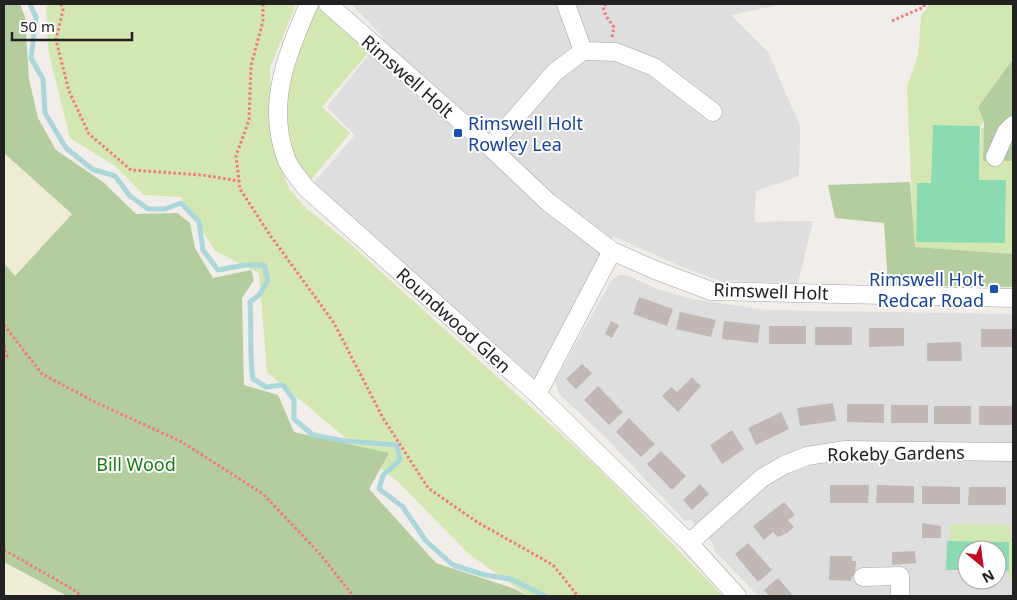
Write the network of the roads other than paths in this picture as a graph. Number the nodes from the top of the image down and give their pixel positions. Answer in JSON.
{"nodes":[{"id":1,"x":308,"y":4,"type":"edge"},
{"id":2,"x":328,"y":4,"type":"edge"},
{"id":3,"x":566,"y":4,"type":"edge"},
{"id":4,"x":583,"y":51,"type":"junction"},
{"id":5,"x":713,"y":112,"type":"dead end"},
{"id":6,"x":1013,"y":126,"type":"edge"},
{"id":7,"x":490,"y":147,"type":"junction"},
{"id":8,"x":995,"y":157,"type":"dead end"},
{"id":9,"x":612,"y":251,"type":"junction"},
{"id":10,"x":1013,"y":298,"type":"edge"},
{"id":11,"x":537,"y":394,"type":"junction"},
{"id":12,"x":1013,"y":452,"type":"edge"},
{"id":13,"x":689,"y":543,"type":"junction"},
{"id":14,"x":863,"y":577,"type":"dead end"},
{"id":15,"x":737,"y":596,"type":"edge"},
{"id":16,"x":900,"y":596,"type":"edge"}],
"edges":[{"from":1,"to":11,"type":"street","name":"Roundwood Glen"},
{"from":2,"to":7,"type":"street","name":"Rimswell Holt"},
{"from":3,"to":4,"type":"street"},
{"from":4,"to":5,"type":"street"},
{"from":4,"to":7,"type":"street"},
{"from":6,"to":8,"type":"street"},
{"from":7,"to":9,"type":"street","name":"Rimswell Holt"},
{"from":9,"to":10,"type":"street","name":"Rimswell Holt"},
{"from":9,"to":11,"type":"street"},
{"from":11,"to":13,"type":"street","name":"Roundwood Glen"},
{"from":12,"to":13,"type":"street","name":"Rokeby Gardens"},
{"from":13,"to":15,"type":"street","name":"Roundwood Glen"},
{"from":14,"to":16,"type":"street"}]}
